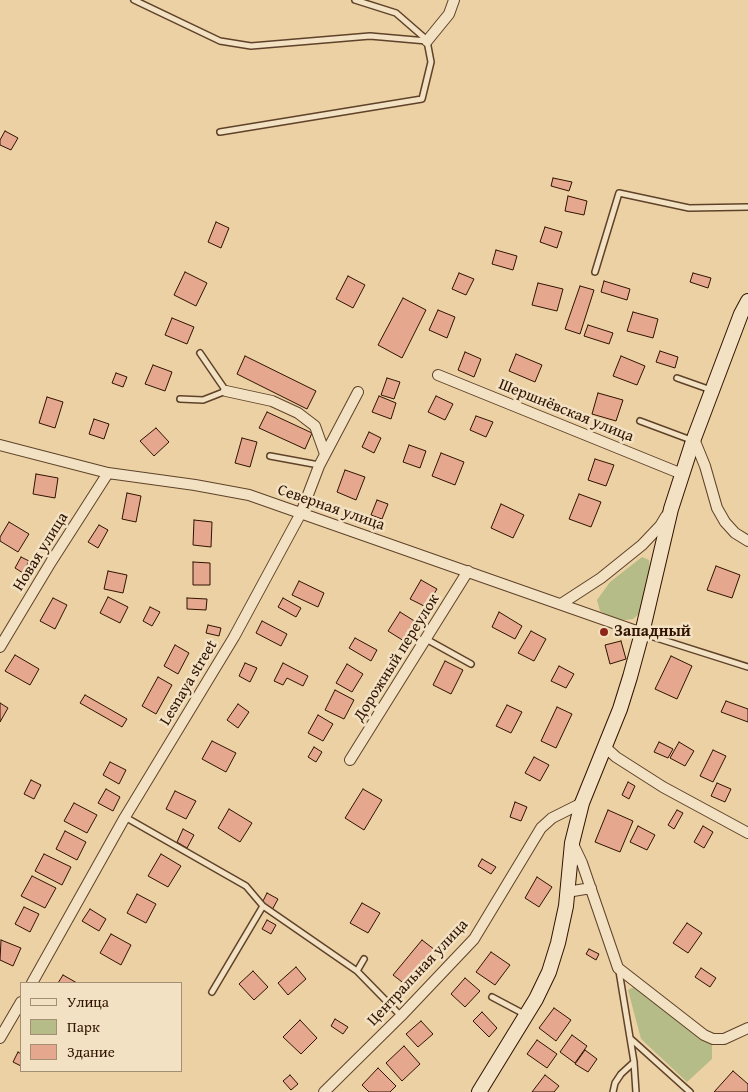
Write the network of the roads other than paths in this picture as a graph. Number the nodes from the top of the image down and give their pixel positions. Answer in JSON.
{"nodes":[{"id":1,"x":134,"y":0,"type":"edge"},
{"id":2,"x":355,"y":0,"type":"edge"},
{"id":3,"x":454,"y":0,"type":"edge"},
{"id":4,"x":427,"y":41,"type":"junction"},
{"id":5,"x":220,"y":132,"type":"dead end"},
{"id":6,"x":748,"y":207,"type":"edge"},
{"id":7,"x":595,"y":272,"type":"dead end"},
{"id":8,"x":748,"y":301,"type":"edge"},
{"id":9,"x":200,"y":353,"type":"dead end"},
{"id":10,"x":438,"y":375,"type":"dead end"},
{"id":11,"x":677,"y":378,"type":"dead end"},
{"id":12,"x":226,"y":391,"type":"junction"},
{"id":13,"x":712,"y":391,"type":"junction"},
{"id":14,"x":358,"y":392,"type":"dead end"},
{"id":15,"x":180,"y":399,"type":"dead end"},
{"id":16,"x":640,"y":421,"type":"dead end"},
{"id":17,"x":694,"y":440,"type":"junction"},
{"id":18,"x":0,"y":445,"type":"edge"},
{"id":19,"x":326,"y":454,"type":"junction"},
{"id":20,"x":270,"y":456,"type":"dead end"},
{"id":21,"x":319,"y":466,"type":"junction"},
{"id":22,"x":108,"y":473,"type":"junction"},
{"id":23,"x":682,"y":474,"type":"junction"},
{"id":24,"x":671,"y":509,"type":"junction"},
{"id":25,"x":301,"y":514,"type":"junction"},
{"id":26,"x":748,"y":541,"type":"edge"},
{"id":27,"x":468,"y":571,"type":"junction"},
{"id":28,"x":561,"y":604,"type":"junction"},
{"id":29,"x":642,"y":634,"type":"junction"},
{"id":30,"x":426,"y":639,"type":"junction"},
{"id":31,"x":0,"y":647,"type":"edge"},
{"id":32,"x":471,"y":664,"type":"dead end"},
{"id":33,"x":748,"y":667,"type":"edge"},
{"id":34,"x":605,"y":747,"type":"junction"},
{"id":35,"x":350,"y":760,"type":"dead end"},
{"id":36,"x":582,"y":803,"type":"junction"},
{"id":37,"x":125,"y":817,"type":"junction"},
{"id":38,"x":748,"y":833,"type":"edge"},
{"id":39,"x":572,"y":843,"type":"junction"},
{"id":40,"x":591,"y":888,"type":"junction"},
{"id":41,"x":567,"y":892,"type":"junction"},
{"id":42,"x":263,"y":906,"type":"junction"},
{"id":43,"x":364,"y":959,"type":"dead end"},
{"id":44,"x":618,"y":968,"type":"junction"},
{"id":45,"x":357,"y":971,"type":"junction"},
{"id":46,"x":33,"y":982,"type":"edge"},
{"id":47,"x":212,"y":992,"type":"dead end"},
{"id":48,"x":492,"y":997,"type":"dead end"},
{"id":49,"x":20,"y":1004,"type":"edge"},
{"id":50,"x":526,"y":1015,"type":"junction"},
{"id":51,"x":401,"y":1016,"type":"junction"},
{"id":52,"x":748,"y":1028,"type":"edge"},
{"id":53,"x":0,"y":1038,"type":"edge"},
{"id":54,"x":630,"y":1039,"type":"junction"},
{"id":55,"x":634,"y":1062,"type":"junction"},
{"id":56,"x":324,"y":1092,"type":"edge"},
{"id":57,"x":479,"y":1092,"type":"edge"},
{"id":58,"x":612,"y":1092,"type":"edge"},
{"id":59,"x":636,"y":1092,"type":"edge"},
{"id":60,"x":690,"y":1092,"type":"edge"}],
"edges":[{"from":1,"to":4,"type":"lane"},
{"from":2,"to":4,"type":"lane"},
{"from":3,"to":4,"type":"street"},
{"from":4,"to":5,"type":"lane"},
{"from":6,"to":7,"type":"lane"},
{"from":8,"to":13,"type":"street"},
{"from":9,"to":12,"type":"lane"},
{"from":10,"to":23,"type":"street","name":"Шершнёвская улица"},
{"from":11,"to":13,"type":"lane"},
{"from":12,"to":15,"type":"lane"},
{"from":12,"to":19,"type":"street"},
{"from":13,"to":17,"type":"street"},
{"from":14,"to":19,"type":"street","name":"Lesnaya street"},
{"from":16,"to":17,"type":"lane"},
{"from":17,"to":23,"type":"street"},
{"from":17,"to":26,"type":"street"},
{"from":18,"to":22,"type":"street","name":"Северная улица"},
{"from":19,"to":21,"type":"street","name":"Lesnaya street"},
{"from":20,"to":21,"type":"lane"},
{"from":21,"to":25,"type":"street","name":"Lesnaya street"},
{"from":22,"to":25,"type":"street","name":"Северная улица"},
{"from":22,"to":31,"type":"street","name":"Новая улица"},
{"from":23,"to":24,"type":"street"},
{"from":24,"to":28,"type":"street"},
{"from":24,"to":29,"type":"street"},
{"from":25,"to":27,"type":"street","name":"Северная улица"},
{"from":25,"to":37,"type":"street","name":"Lesnaya street"},
{"from":27,"to":28,"type":"street","name":"Северная улица"},
{"from":27,"to":30,"type":"street","name":"Дорожный переулок"},
{"from":28,"to":29,"type":"street","name":"Северная улица"},
{"from":29,"to":33,"type":"lane"},
{"from":29,"to":34,"type":"street"},
{"from":30,"to":32,"type":"lane"},
{"from":30,"to":35,"type":"street","name":"Дорожный переулок"},
{"from":34,"to":36,"type":"street"},
{"from":34,"to":38,"type":"street"},
{"from":36,"to":39,"type":"street"},
{"from":36,"to":51,"type":"street","name":"Центральная улица"},
{"from":37,"to":42,"type":"lane"},
{"from":37,"to":46,"type":"street","name":"Lesnaya street"},
{"from":39,"to":40,"type":"street"},
{"from":39,"to":41,"type":"street"},
{"from":40,"to":41,"type":"street"},
{"from":40,"to":44,"type":"street"},
{"from":41,"to":50,"type":"street"},
{"from":42,"to":45,"type":"lane"},
{"from":42,"to":47,"type":"lane"},
{"from":43,"to":45,"type":"lane"},
{"from":44,"to":52,"type":"street"},
{"from":44,"to":54,"type":"lane"},
{"from":45,"to":51,"type":"lane"},
{"from":48,"to":50,"type":"lane"},
{"from":49,"to":53,"type":"street"},
{"from":50,"to":57,"type":"street"},
{"from":51,"to":56,"type":"street","name":"Центральная улица"},
{"from":54,"to":55,"type":"lane"},
{"from":54,"to":60,"type":"lane"},
{"from":55,"to":58,"type":"lane"},
{"from":55,"to":59,"type":"lane"}]}
